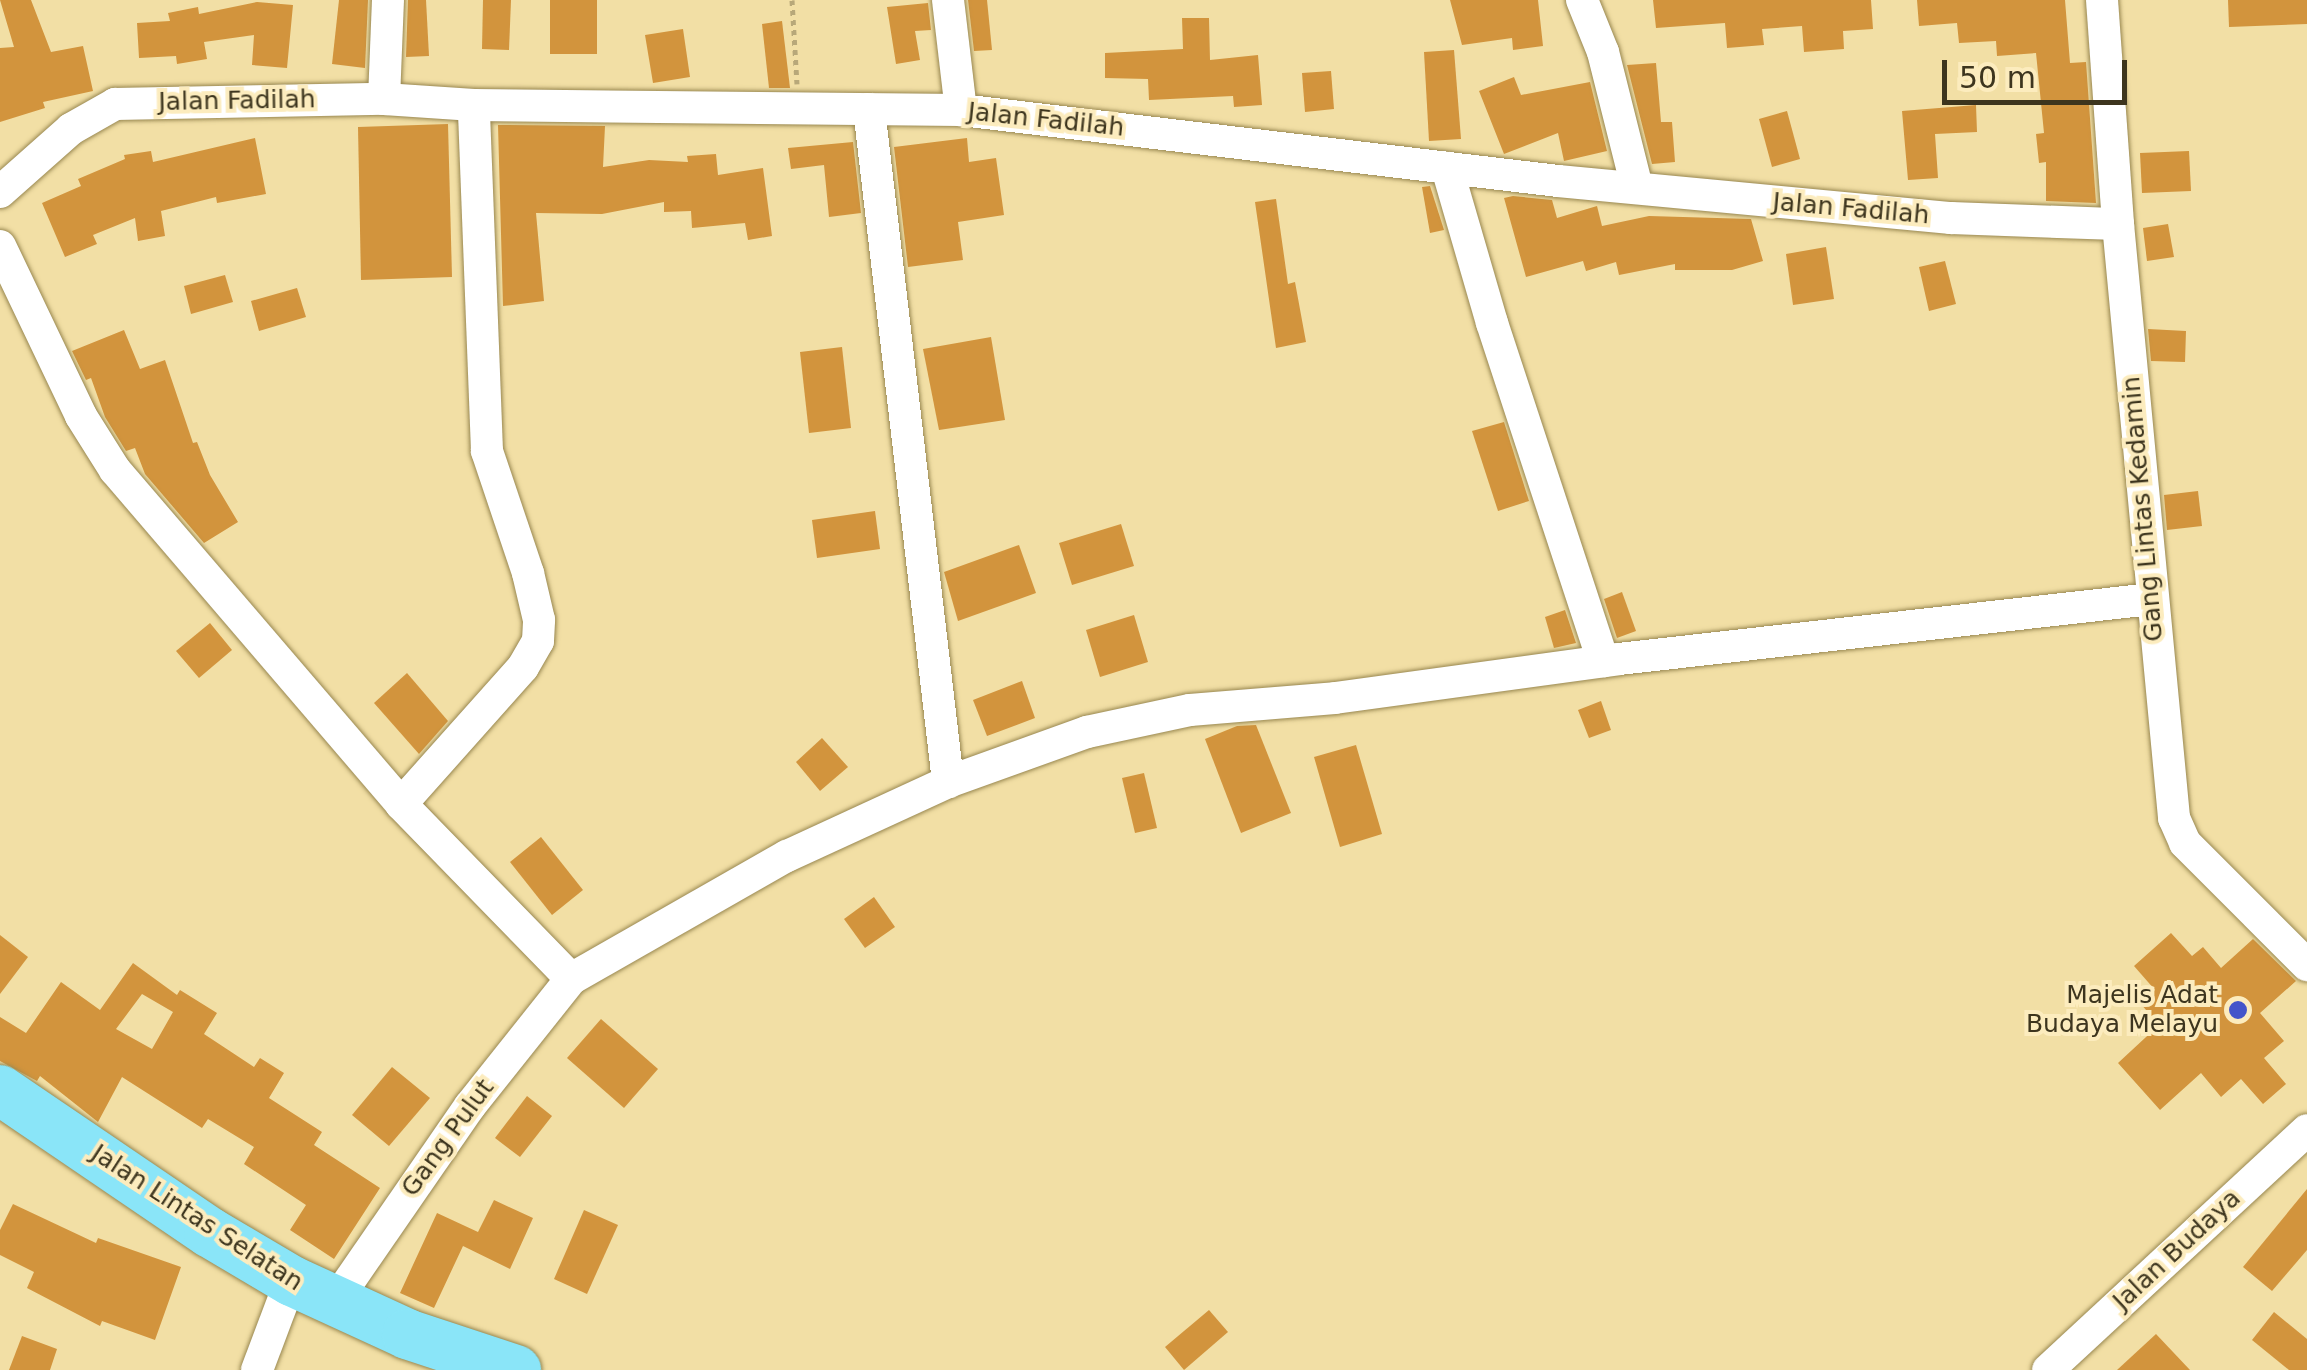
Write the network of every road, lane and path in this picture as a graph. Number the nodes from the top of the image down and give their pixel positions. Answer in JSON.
{"nodes":[{"id":1,"x":388,"y":0,"type":"edge"},
{"id":2,"x":792,"y":0,"type":"edge"},
{"id":3,"x":948,"y":0,"type":"edge"},
{"id":4,"x":1582,"y":0,"type":"edge"},
{"id":5,"x":2102,"y":0,"type":"edge"},
{"id":6,"x":384,"y":100,"type":"junction"},
{"id":7,"x":474,"y":105,"type":"junction"},
{"id":8,"x":799,"y":107,"type":"junction"},
{"id":9,"x":869,"y":110,"type":"junction"},
{"id":10,"x":961,"y":110,"type":"junction"},
{"id":11,"x":1447,"y":168,"type":"junction"},
{"id":12,"x":1637,"y":187,"type":"junction"},
{"id":13,"x":0,"y":192,"type":"edge"},
{"id":14,"x":2118,"y":224,"type":"junction"},
{"id":15,"x":0,"y":246,"type":"edge"},
{"id":16,"x":2151,"y":599,"type":"junction"},
{"id":17,"x":1603,"y":661,"type":"junction"},
{"id":18,"x":948,"y":782,"type":"junction"},
{"id":19,"x":401,"y":804,"type":"junction"},
{"id":20,"x":2307,"y":965,"type":"edge"},
{"id":21,"x":570,"y":979,"type":"junction"},
{"id":22,"x":0,"y":1090,"type":"edge"},
{"id":23,"x":0,"y":1116,"type":"edge"},
{"id":24,"x":2307,"y":1130,"type":"edge"},
{"id":25,"x":283,"y":1301,"type":"junction"},
{"id":26,"x":334,"y":1303,"type":"junction"},
{"id":27,"x":257,"y":1370,"type":"edge"},
{"id":28,"x":440,"y":1370,"type":"edge"},
{"id":29,"x":516,"y":1370,"type":"edge"},
{"id":30,"x":2048,"y":1370,"type":"edge"}],
"edges":[{"from":1,"to":6,"type":"street"},
{"from":2,"to":8,"type":"path"},
{"from":3,"to":10,"type":"street"},
{"from":4,"to":12,"type":"street"},
{"from":5,"to":14,"type":"street","name":"Gang Lintas Kedamin"},
{"from":6,"to":7,"type":"street","name":"Jalan Fadilah"},
{"from":6,"to":13,"type":"street","name":"Jalan Fadilah"},
{"from":7,"to":8,"type":"street","name":"Jalan Fadilah"},
{"from":7,"to":19,"type":"street"},
{"from":8,"to":9,"type":"street","name":"Jalan Fadilah"},
{"from":9,"to":10,"type":"street","name":"Jalan Fadilah"},
{"from":9,"to":18,"type":"street"},
{"from":10,"to":11,"type":"street","name":"Jalan Fadilah"},
{"from":11,"to":12,"type":"street","name":"Jalan Fadilah"},
{"from":11,"to":17,"type":"street"},
{"from":12,"to":14,"type":"street","name":"Jalan Fadilah"},
{"from":14,"to":16,"type":"street","name":"Gang Lintas Kedamin"},
{"from":15,"to":19,"type":"street"},
{"from":16,"to":17,"type":"street"},
{"from":16,"to":20,"type":"street","name":"Gang Lintas Kedamin"},
{"from":17,"to":18,"type":"street"},
{"from":18,"to":21,"type":"street"},
{"from":19,"to":21,"type":"street"},
{"from":21,"to":26,"type":"street","name":"Gang Pulut"},
{"from":22,"to":26,"type":"highway","name":"Jalan Lintas Selatan"},
{"from":23,"to":25,"type":"highway","name":"Jalan Lintas Selatan"},
{"from":24,"to":30,"type":"street","name":"Jalan Budaya"},
{"from":25,"to":27,"type":"street"},
{"from":25,"to":28,"type":"highway","name":"Jalan Lintas Selatan"},
{"from":26,"to":29,"type":"highway","name":"Jalan Lintas Selatan"}]}
